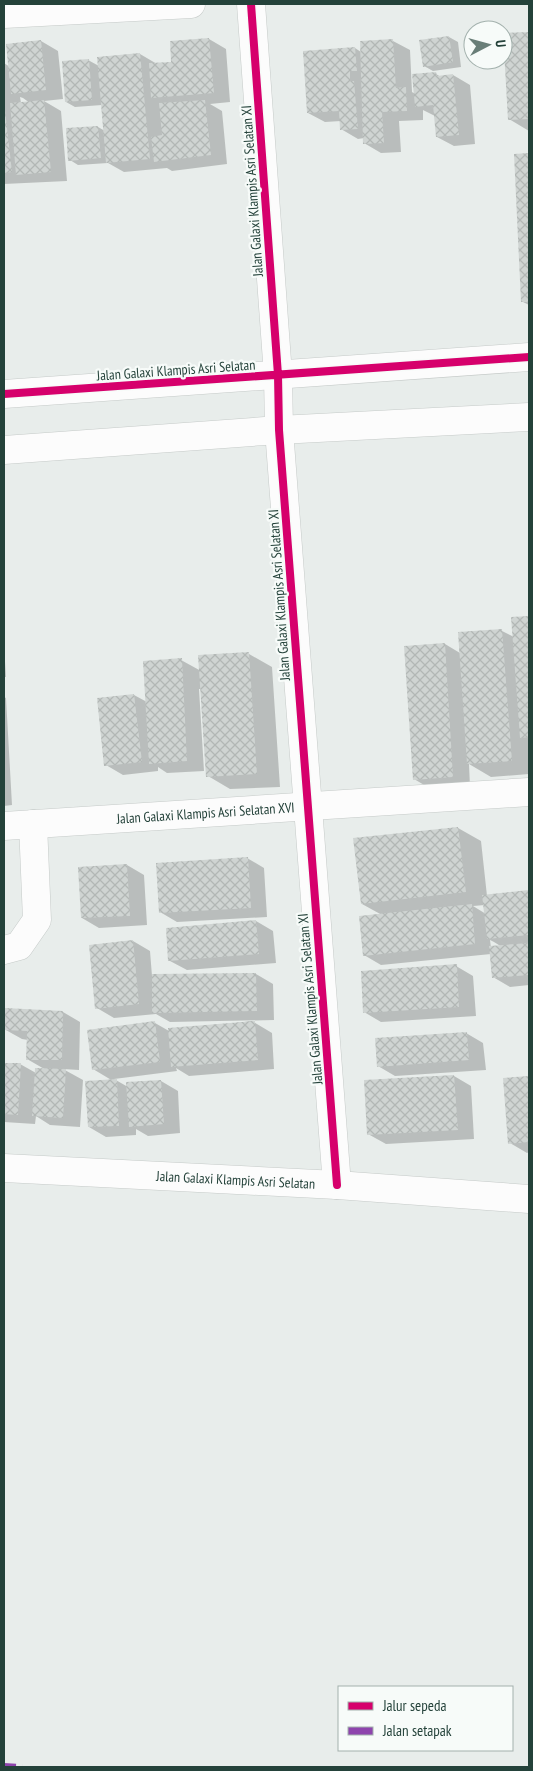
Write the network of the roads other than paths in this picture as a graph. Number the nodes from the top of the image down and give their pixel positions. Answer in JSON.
{"nodes":[{"id":1,"x":191,"y":4,"type":"edge"},
{"id":2,"x":251,"y":4,"type":"edge"},
{"id":3,"x":4,"y":14,"type":"edge"},
{"id":4,"x":529,"y":357,"type":"edge"},
{"id":5,"x":278,"y":375,"type":"junction"},
{"id":6,"x":4,"y":394,"type":"edge"},
{"id":7,"x":529,"y":417,"type":"edge"},
{"id":8,"x":279,"y":430,"type":"junction"},
{"id":9,"x":4,"y":450,"type":"edge"},
{"id":10,"x":529,"y":792,"type":"edge"},
{"id":11,"x":307,"y":806,"type":"junction"},
{"id":12,"x":33,"y":824,"type":"junction"},
{"id":13,"x":4,"y":826,"type":"edge"},
{"id":14,"x":4,"y":950,"type":"edge"},
{"id":15,"x":4,"y":1168,"type":"edge"},
{"id":16,"x":337,"y":1185,"type":"junction"},
{"id":17,"x":529,"y":1199,"type":"edge"}],
"edges":[{"from":1,"to":3,"type":"street"},
{"from":2,"to":5,"type":"street","name":"Jalan Galaxi Klampis Asri Selatan XI"},
{"from":4,"to":5,"type":"street","name":"Jalan Galaxi Klampis Asri Selatan"},
{"from":5,"to":6,"type":"street","name":"Jalan Galaxi Klampis Asri Selatan"},
{"from":5,"to":8,"type":"street","name":"Jalan Galaxi Klampis Asri Selatan XI"},
{"from":7,"to":8,"type":"street"},
{"from":8,"to":9,"type":"street"},
{"from":8,"to":11,"type":"street","name":"Jalan Galaxi Klampis Asri Selatan XI"},
{"from":10,"to":11,"type":"street","name":"Jalan Galaxi Klampis Asri Selatan XVI"},
{"from":11,"to":12,"type":"street","name":"Jalan Galaxi Klampis Asri Selatan XVI"},
{"from":11,"to":16,"type":"street","name":"Jalan Galaxi Klampis Asri Selatan XI"},
{"from":12,"to":13,"type":"street","name":"Jalan Galaxi Klampis Asri Selatan XVI"},
{"from":12,"to":14,"type":"street"},
{"from":15,"to":16,"type":"street","name":"Jalan Galaxi Klampis Asri Selatan"},
{"from":16,"to":17,"type":"street","name":"Jalan Galaxi Klampis Asri Selatan"}]}
